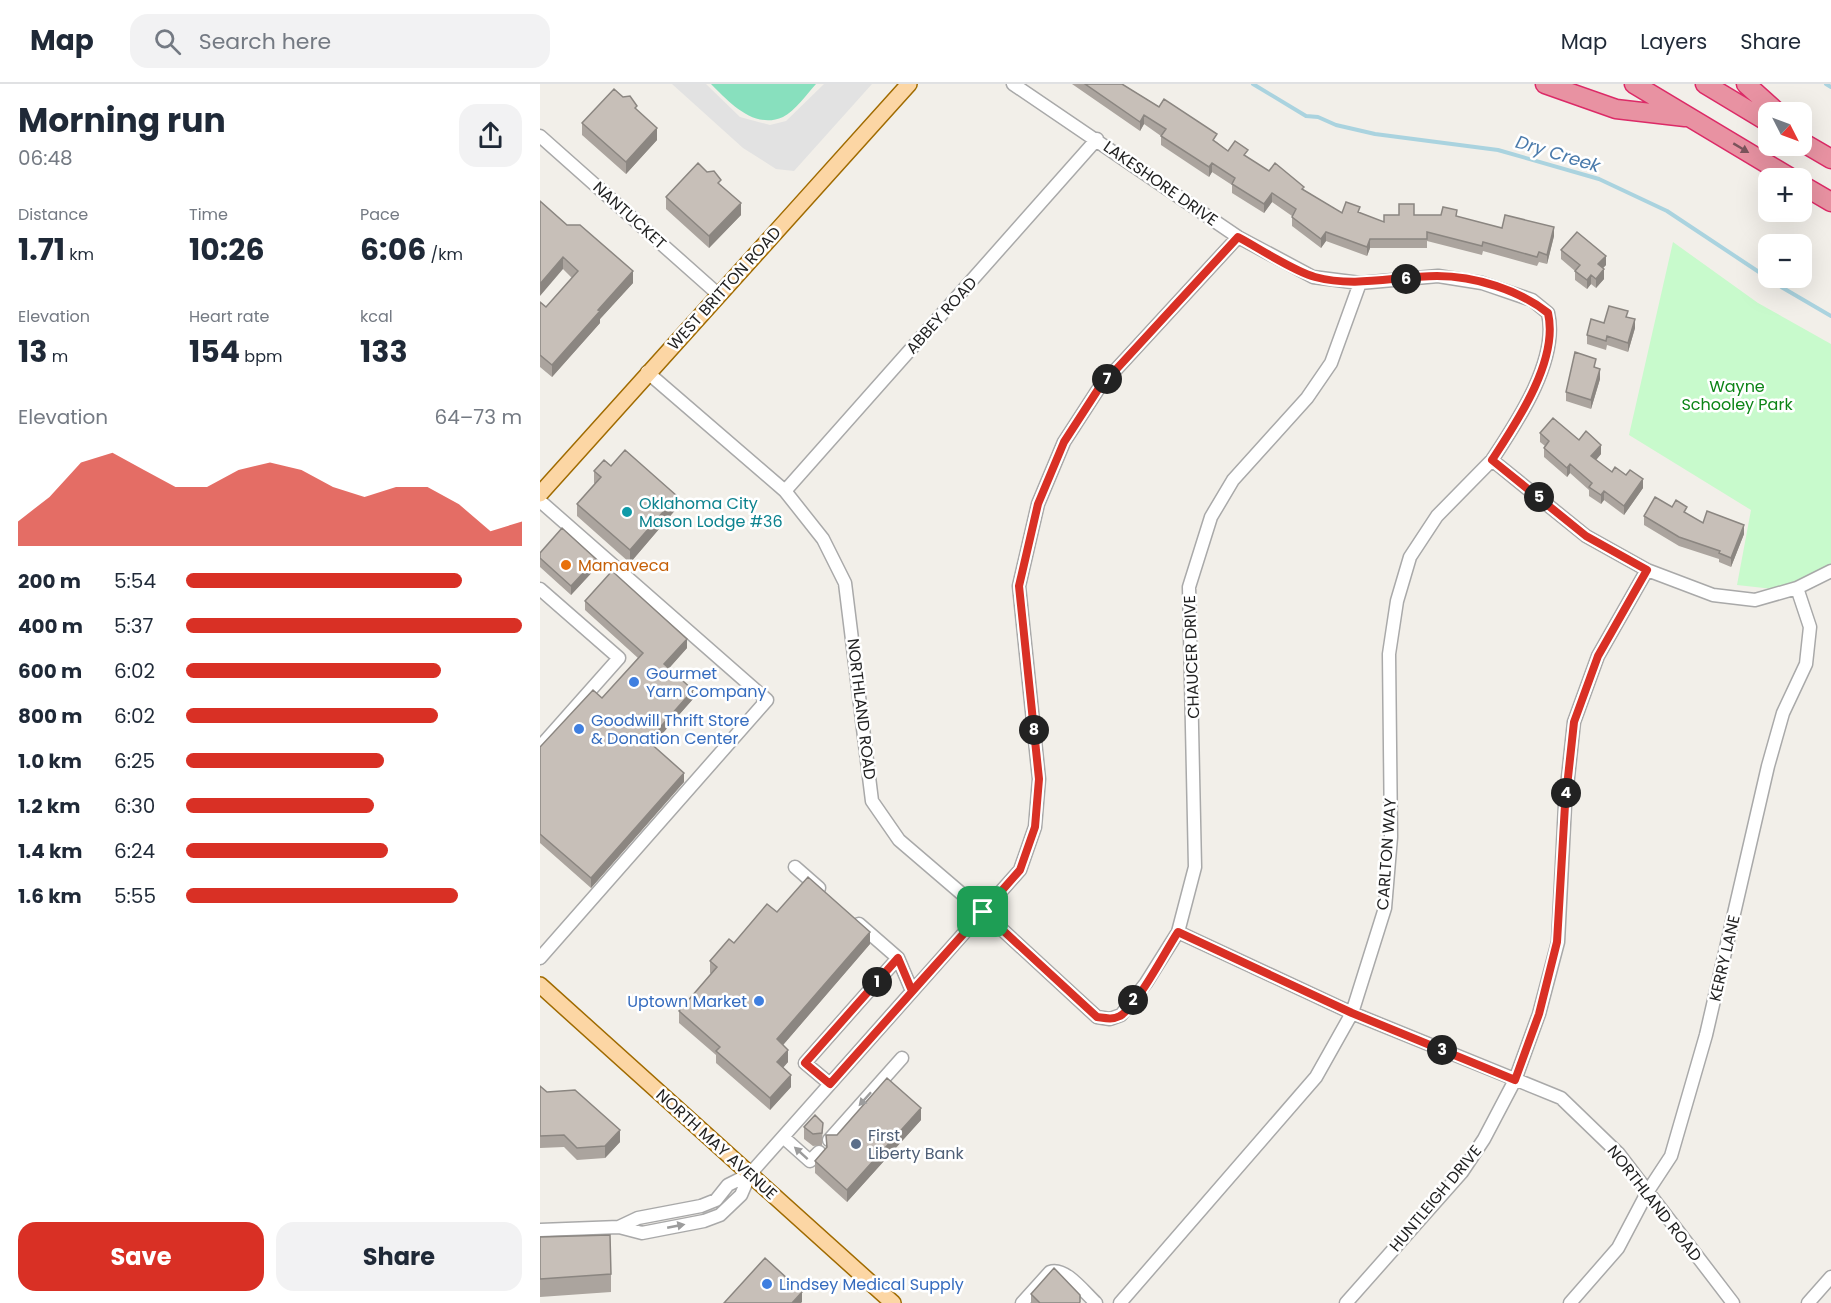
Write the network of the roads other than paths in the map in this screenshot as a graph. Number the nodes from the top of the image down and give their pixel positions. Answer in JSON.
{"nodes":[{"id":1,"x":909,"y":84,"type":"edge"},
{"id":2,"x":1013,"y":84,"type":"edge"},
{"id":3,"x":1545,"y":84,"type":"edge"},
{"id":4,"x":1634,"y":84,"type":"edge"},
{"id":5,"x":1705,"y":84,"type":"edge"},
{"id":6,"x":1746,"y":84,"type":"edge"},
{"id":7,"x":1766,"y":102,"type":"edge"},
{"id":8,"x":1758,"y":116,"type":"edge"},
{"id":9,"x":1691,"y":118,"type":"junction"},
{"id":10,"x":540,"y":136,"type":"edge"},
{"id":11,"x":1097,"y":139,"type":"junction"},
{"id":12,"x":1812,"y":143,"type":"edge"},
{"id":13,"x":1812,"y":148,"type":"edge"},
{"id":14,"x":1828,"y":158,"type":"edge"},
{"id":15,"x":1774,"y":168,"type":"edge"},
{"id":16,"x":1812,"y":191,"type":"edge"},
{"id":17,"x":1831,"y":202,"type":"edge"},
{"id":18,"x":1238,"y":237,"type":"junction"},
{"id":19,"x":1360,"y":283,"type":"junction"},
{"id":20,"x":719,"y":295,"type":"junction"},
{"id":21,"x":647,"y":372,"type":"junction"},
{"id":22,"x":1492,"y":460,"type":"junction"},
{"id":23,"x":785,"y":490,"type":"junction"},
{"id":24,"x":540,"y":494,"type":"edge"},
{"id":25,"x":540,"y":501,"type":"edge"},
{"id":26,"x":1647,"y":570,"type":"junction"},
{"id":27,"x":1831,"y":571,"type":"edge"},
{"id":28,"x":1797,"y":588,"type":"junction"},
{"id":29,"x":540,"y":589,"type":"edge"},
{"id":30,"x":540,"y":747,"type":"edge"},
{"id":31,"x":795,"y":867,"type":"dead end"},
{"id":32,"x":829,"y":898,"type":"edge"},
{"id":33,"x":983,"y":912,"type":"junction"},
{"id":34,"x":846,"y":913,"type":"edge"},
{"id":35,"x":1178,"y":932,"type":"junction"},
{"id":36,"x":540,"y":957,"type":"edge"},
{"id":37,"x":898,"y":958,"type":"junction"},
{"id":38,"x":540,"y":985,"type":"edge"},
{"id":39,"x":912,"y":991,"type":"junction"},
{"id":40,"x":1352,"y":1013,"type":"junction"},
{"id":41,"x":1110,"y":1019,"type":"joint"},
{"id":42,"x":902,"y":1058,"type":"dead end"},
{"id":43,"x":1515,"y":1080,"type":"junction"},
{"id":44,"x":830,"y":1084,"type":"junction"},
{"id":45,"x":783,"y":1137,"type":"junction"},
{"id":46,"x":829,"y":1140,"type":"edge"},
{"id":47,"x":819,"y":1152,"type":"edge"},
{"id":48,"x":750,"y":1174,"type":"junction"},
{"id":49,"x":1648,"y":1191,"type":"junction"},
{"id":50,"x":540,"y":1230,"type":"edge"},
{"id":51,"x":1831,"y":1277,"type":"edge"},
{"id":52,"x":893,"y":1303,"type":"edge"},
{"id":53,"x":1022,"y":1303,"type":"edge"},
{"id":54,"x":1096,"y":1303,"type":"edge"},
{"id":55,"x":1120,"y":1303,"type":"edge"},
{"id":56,"x":1346,"y":1303,"type":"edge"},
{"id":57,"x":1570,"y":1303,"type":"edge"},
{"id":58,"x":1733,"y":1303,"type":"edge"},
{"id":59,"x":1808,"y":1303,"type":"edge"}],
"edges":[{"from":1,"to":20,"type":"main road","name":"WEST BRITTON ROAD"},
{"from":2,"to":11,"type":"street","name":"LAKESHORE DRIVE"},
{"from":3,"to":9,"type":"highway"},
{"from":4,"to":9,"type":"highway"},
{"from":5,"to":8,"type":"highway"},
{"from":6,"to":7,"type":"highway"},
{"from":9,"to":15,"type":"highway","one_way":true},
{"from":10,"to":20,"type":"street","name":"NANTUCKET"},
{"from":11,"to":18,"type":"street","name":"LAKESHORE DRIVE"},
{"from":11,"to":23,"type":"street","name":"ABBEY ROAD"},
{"from":12,"to":14,"type":"highway"},
{"from":13,"to":14,"type":"highway"},
{"from":16,"to":17,"type":"highway"},
{"from":18,"to":19,"type":"street","name":"LAKESHORE DRIVE"},
{"from":18,"to":33,"type":"street"},
{"from":19,"to":22,"type":"street","name":"LAKESHORE DRIVE"},
{"from":19,"to":35,"type":"street","name":"CHAUCER DRIVE"},
{"from":20,"to":21,"type":"main road","name":"WEST BRITTON ROAD"},
{"from":21,"to":23,"type":"street","name":"NORTHLAND ROAD"},
{"from":21,"to":24,"type":"main road","name":"WEST BRITTON ROAD"},
{"from":22,"to":26,"type":"street"},
{"from":22,"to":40,"type":"street","name":"CARLTON WAY"},
{"from":23,"to":33,"type":"street","name":"NORTHLAND ROAD"},
{"from":25,"to":36,"type":"street"},
{"from":26,"to":28,"type":"street"},
{"from":26,"to":43,"type":"street","name":"HUNTLEIGH DRIVE"},
{"from":27,"to":28,"type":"street"},
{"from":28,"to":49,"type":"street","name":"KERRY LANE"},
{"from":29,"to":30,"type":"street"},
{"from":31,"to":32,"type":"street"},
{"from":33,"to":39,"type":"street"},
{"from":33,"to":41,"type":"street","name":"NORTHLAND ROAD"},
{"from":34,"to":37,"type":"street"},
{"from":35,"to":40,"type":"street","name":"NORTHLAND ROAD"},
{"from":35,"to":41,"type":"street","name":"CHAUCER DRIVE"},
{"from":37,"to":39,"type":"street"},
{"from":37,"to":44,"type":"street"},
{"from":38,"to":48,"type":"main road","name":"NORTH MAY AVENUE"},
{"from":39,"to":44,"type":"street"},
{"from":40,"to":43,"type":"street","name":"NORTHLAND ROAD"},
{"from":40,"to":55,"type":"street","name":"CARLTON WAY"},
{"from":42,"to":46,"type":"street","one_way":true},
{"from":43,"to":49,"type":"street","name":"NORTHLAND ROAD"},
{"from":43,"to":56,"type":"street","name":"HUNTLEIGH DRIVE"},
{"from":44,"to":45,"type":"street"},
{"from":47,"to":45,"type":"street","one_way":true},
{"from":45,"to":48,"type":"street"},
{"from":48,"to":50,"type":"street"},
{"from":48,"to":52,"type":"main road","name":"NORTH MAY AVENUE"},
{"from":49,"to":57,"type":"street","name":"KERRY LANE"},
{"from":49,"to":58,"type":"street","name":"NORTHLAND ROAD"},
{"from":51,"to":59,"type":"street"},
{"from":53,"to":54,"type":"street"}]}
